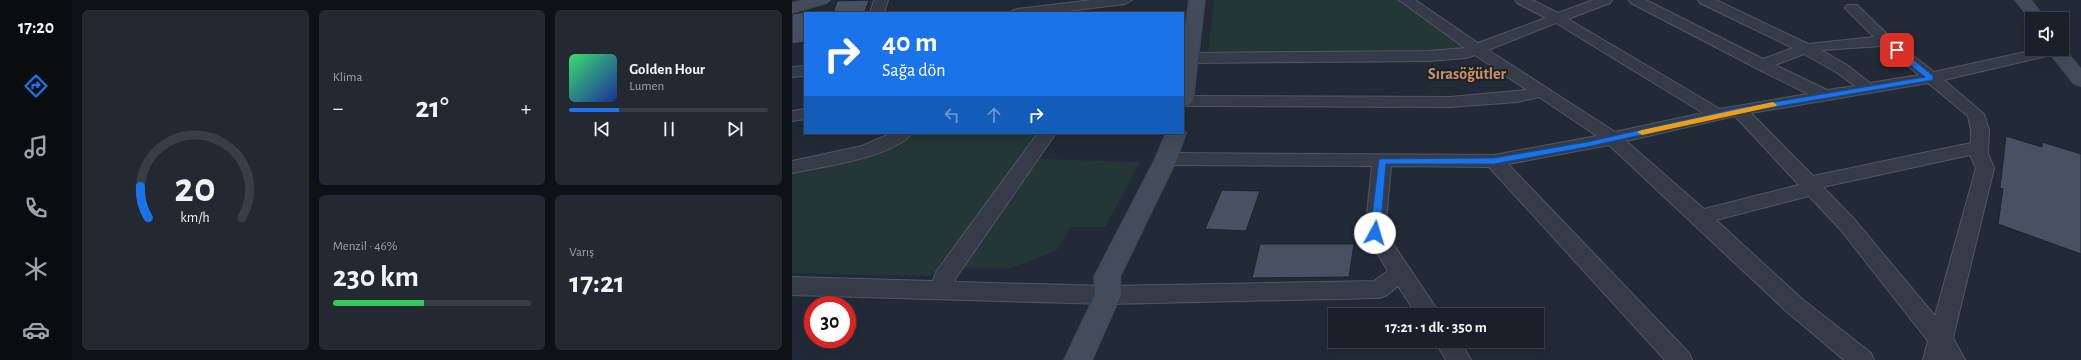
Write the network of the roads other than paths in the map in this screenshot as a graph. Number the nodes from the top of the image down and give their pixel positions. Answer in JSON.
{"nodes":[{"id":1,"x":822,"y":0,"type":"edge"},
{"id":2,"x":881,"y":0,"type":"edge"},
{"id":3,"x":1125,"y":0,"type":"edge"},
{"id":4,"x":1130,"y":0,"type":"edge"},
{"id":5,"x":1197,"y":0,"type":"edge"},
{"id":6,"x":1406,"y":0,"type":"edge"},
{"id":7,"x":1522,"y":0,"type":"edge"},
{"id":8,"x":1605,"y":0,"type":"edge"},
{"id":9,"x":1636,"y":0,"type":"edge"},
{"id":10,"x":1705,"y":0,"type":"edge"},
{"id":11,"x":2023,"y":0,"type":"edge"},
{"id":12,"x":1055,"y":7,"type":"edge"},
{"id":13,"x":792,"y":8,"type":"edge"},
{"id":14,"x":1852,"y":8,"type":"dead end"},
{"id":15,"x":876,"y":12,"type":"edge"},
{"id":16,"x":1024,"y":12,"type":"edge"},
{"id":17,"x":1130,"y":12,"type":"edge"},
{"id":18,"x":2032,"y":12,"type":"edge"},
{"id":19,"x":1557,"y":18,"type":"junction"},
{"id":20,"x":1189,"y":32,"type":"edge"},
{"id":21,"x":1886,"y":41,"type":"junction"},
{"id":22,"x":1803,"y":48,"type":"junction"},
{"id":23,"x":1476,"y":49,"type":"junction"},
{"id":24,"x":2025,"y":56,"type":"edge"},
{"id":25,"x":2061,"y":56,"type":"edge"},
{"id":26,"x":1189,"y":58,"type":"junction"},
{"id":27,"x":1763,"y":66,"type":"junction"},
{"id":28,"x":1931,"y":78,"type":"junction"},
{"id":29,"x":2081,"y":80,"type":"edge"},
{"id":30,"x":1867,"y":89,"type":"junction"},
{"id":31,"x":1541,"y":92,"type":"junction"},
{"id":32,"x":1184,"y":94,"type":"edge"},
{"id":33,"x":1826,"y":96,"type":"junction"},
{"id":34,"x":1184,"y":101,"type":"edge"},
{"id":35,"x":1739,"y":110,"type":"junction"},
{"id":36,"x":804,"y":114,"type":"edge"},
{"id":37,"x":1718,"y":115,"type":"junction"},
{"id":38,"x":792,"y":116,"type":"edge"},
{"id":39,"x":902,"y":134,"type":"edge"},
{"id":40,"x":1045,"y":134,"type":"edge"},
{"id":41,"x":1176,"y":134,"type":"edge"},
{"id":42,"x":1613,"y":139,"type":"junction"},
{"id":43,"x":1980,"y":147,"type":"junction"},
{"id":44,"x":1166,"y":159,"type":"junction"},
{"id":45,"x":1382,"y":161,"type":"junction"},
{"id":46,"x":1494,"y":161,"type":"junction"},
{"id":47,"x":792,"y":167,"type":"edge"},
{"id":48,"x":1812,"y":186,"type":"junction"},
{"id":49,"x":1700,"y":216,"type":"junction"},
{"id":50,"x":1401,"y":273,"type":"junction"},
{"id":51,"x":794,"y":288,"type":"edge"},
{"id":52,"x":946,"y":290,"type":"junction"},
{"id":53,"x":1108,"y":295,"type":"junction"},
{"id":54,"x":1424,"y":308,"type":"edge"},
{"id":55,"x":1940,"y":339,"type":"junction"},
{"id":56,"x":1451,"y":348,"type":"edge"},
{"id":57,"x":1078,"y":360,"type":"edge"},
{"id":58,"x":1459,"y":360,"type":"edge"},
{"id":59,"x":1680,"y":360,"type":"edge"},
{"id":60,"x":1862,"y":360,"type":"edge"},
{"id":61,"x":1935,"y":360,"type":"edge"},
{"id":62,"x":1953,"y":360,"type":"edge"}],
"edges":[{"from":1,"to":13,"type":"street"},
{"from":2,"to":15,"type":"street"},
{"from":3,"to":12,"type":"street"},
{"from":4,"to":17,"type":"street"},
{"from":5,"to":20,"type":"street"},
{"from":6,"to":23,"type":"street"},
{"from":7,"to":19,"type":"street"},
{"from":8,"to":19,"type":"street"},
{"from":9,"to":27,"type":"street"},
{"from":10,"to":22,"type":"street"},
{"from":11,"to":18,"type":"street"},
{"from":12,"to":16,"type":"street"},
{"from":14,"to":21,"type":"street"},
{"from":19,"to":23,"type":"street"},
{"from":19,"to":37,"type":"street"},
{"from":20,"to":26,"type":"street"},
{"from":21,"to":22,"type":"street"},
{"from":21,"to":28,"type":"street"},
{"from":22,"to":27,"type":"street"},
{"from":22,"to":30,"type":"street"},
{"from":23,"to":26,"type":"street"},
{"from":23,"to":31,"type":"street"},
{"from":24,"to":28,"type":"street"},
{"from":25,"to":29,"type":"street"},
{"from":26,"to":32,"type":"street"},
{"from":27,"to":33,"type":"street"},
{"from":28,"to":30,"type":"street"},
{"from":28,"to":43,"type":"street"},
{"from":30,"to":33,"type":"street"},
{"from":31,"to":34,"type":"street"},
{"from":31,"to":42,"type":"street"},
{"from":33,"to":35,"type":"street"},
{"from":35,"to":37,"type":"street"},
{"from":35,"to":48,"type":"street"},
{"from":36,"to":38,"type":"street"},
{"from":37,"to":42,"type":"street"},
{"from":39,"to":47,"type":"street"},
{"from":40,"to":52,"type":"street"},
{"from":41,"to":44,"type":"street"},
{"from":42,"to":46,"type":"street"},
{"from":42,"to":49,"type":"street"},
{"from":43,"to":48,"type":"street"},
{"from":43,"to":55,"type":"street"},
{"from":44,"to":45,"type":"street"},
{"from":44,"to":53,"type":"street"},
{"from":45,"to":46,"type":"street"},
{"from":45,"to":50,"type":"street"},
{"from":46,"to":59,"type":"street"},
{"from":48,"to":49,"type":"street"},
{"from":48,"to":55,"type":"street"},
{"from":49,"to":60,"type":"street"},
{"from":50,"to":53,"type":"street"},
{"from":50,"to":54,"type":"street"},
{"from":51,"to":52,"type":"street"},
{"from":52,"to":53,"type":"street"},
{"from":53,"to":57,"type":"street"},
{"from":55,"to":61,"type":"street"},
{"from":55,"to":62,"type":"street"},
{"from":56,"to":58,"type":"street"}]}
